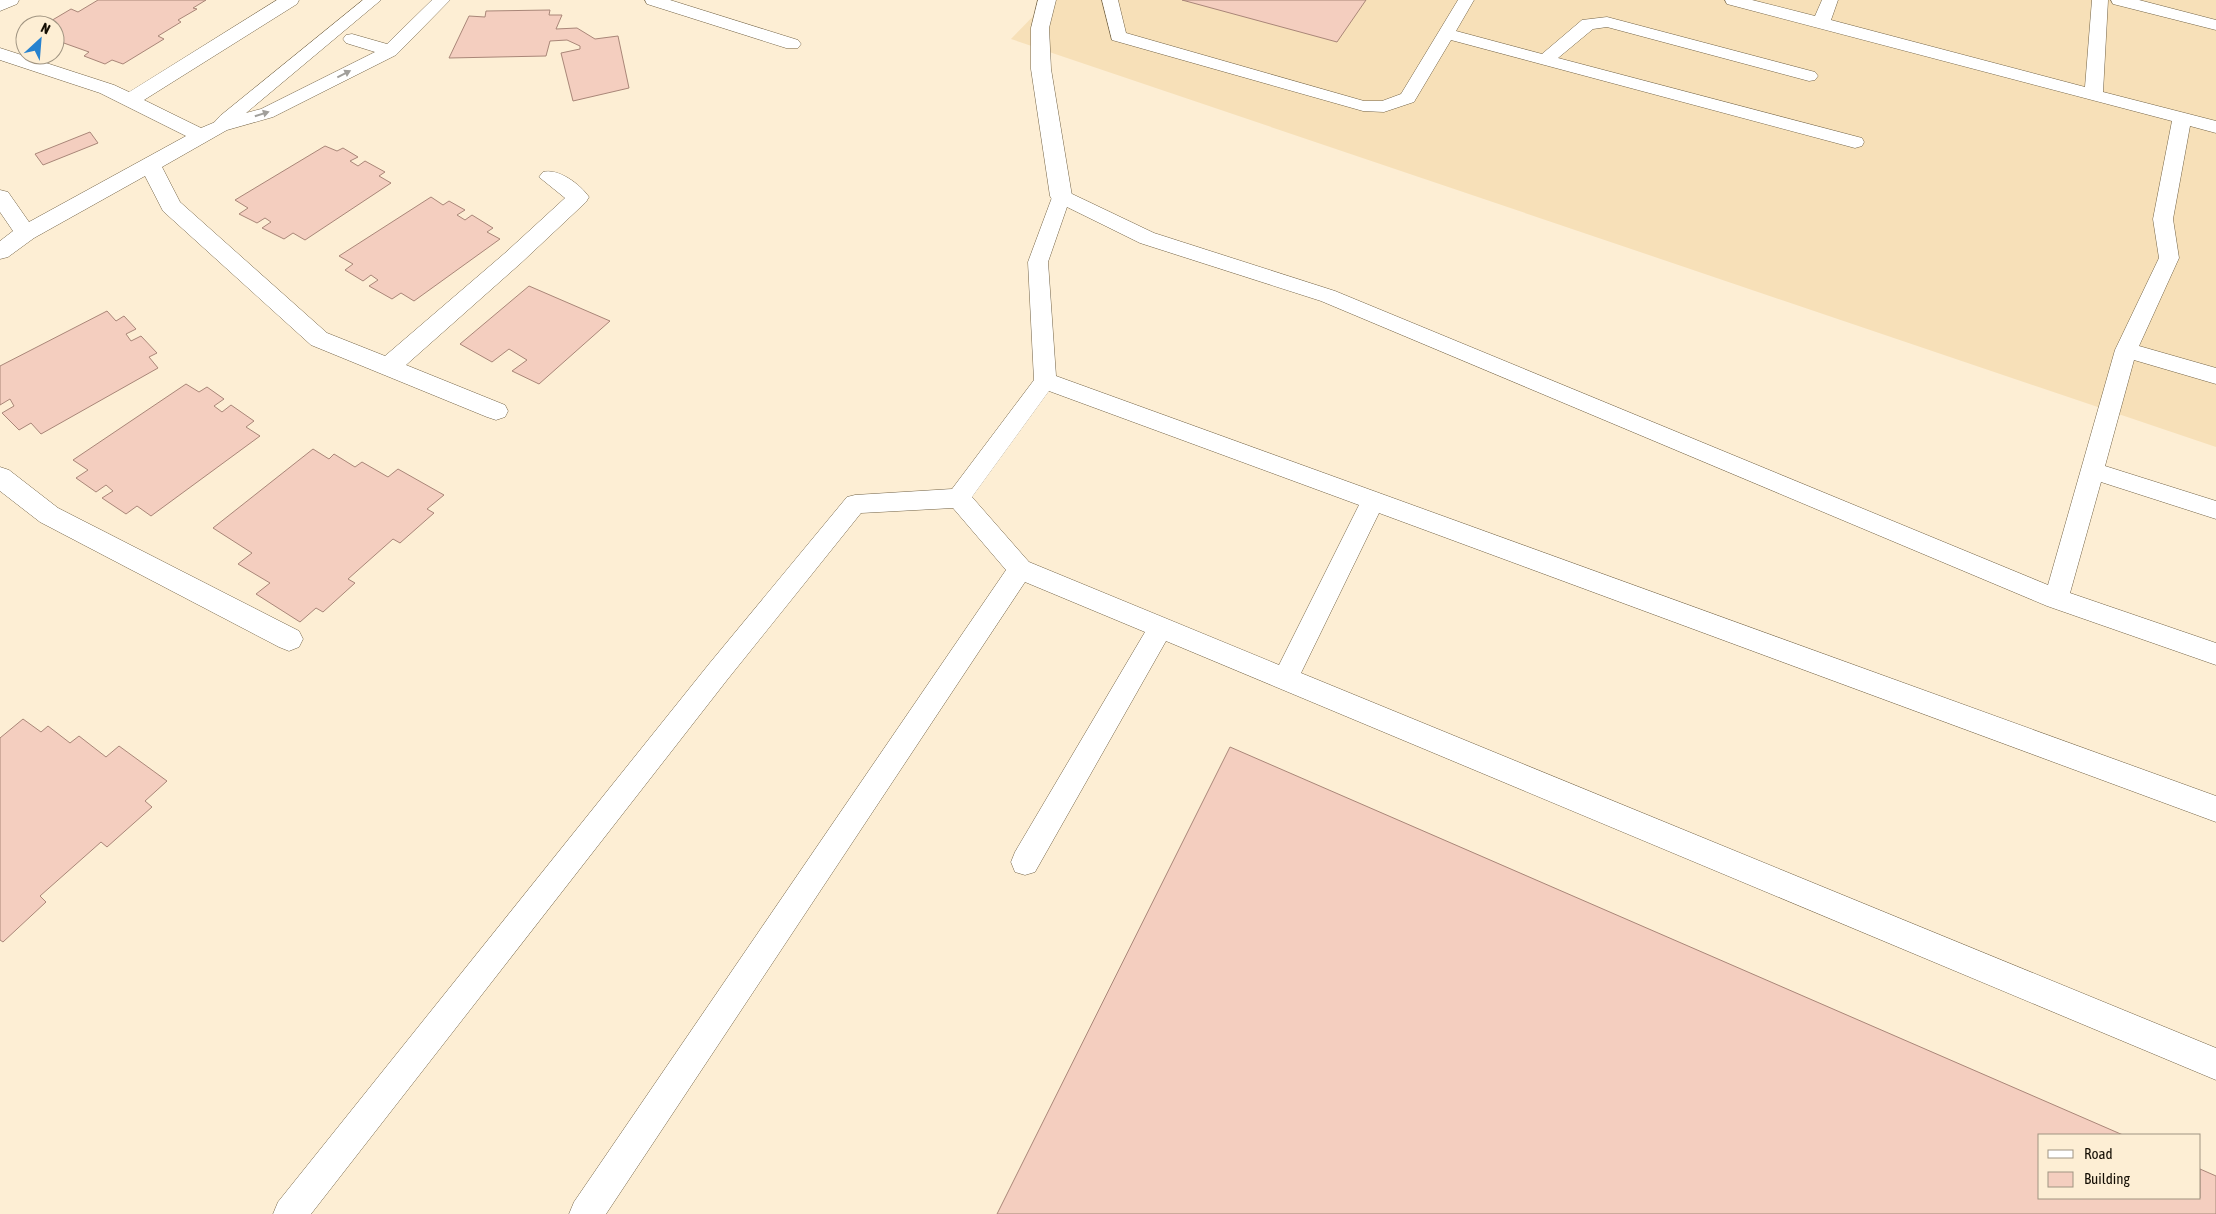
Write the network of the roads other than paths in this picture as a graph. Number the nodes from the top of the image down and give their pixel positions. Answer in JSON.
{"nodes":[{"id":1,"x":10,"y":0,"type":"edge"},
{"id":2,"x":290,"y":0,"type":"edge"},
{"id":3,"x":373,"y":0,"type":"edge"},
{"id":4,"x":385,"y":0,"type":"edge"},
{"id":5,"x":442,"y":0,"type":"edge"},
{"id":6,"x":653,"y":0,"type":"edge"},
{"id":7,"x":1047,"y":0,"type":"edge"},
{"id":8,"x":1110,"y":0,"type":"edge"},
{"id":9,"x":1466,"y":0,"type":"edge"},
{"id":10,"x":1733,"y":0,"type":"edge"},
{"id":11,"x":1830,"y":0,"type":"edge"},
{"id":12,"x":2100,"y":0,"type":"edge"},
{"id":13,"x":2120,"y":0,"type":"edge"},
{"id":14,"x":0,"y":5,"type":"edge"},
{"id":15,"x":1821,"y":23,"type":"junction"},
{"id":16,"x":2216,"y":25,"type":"edge"},
{"id":17,"x":1446,"y":34,"type":"junction"},
{"id":18,"x":352,"y":38,"type":"junction"},
{"id":19,"x":792,"y":44,"type":"dead end"},
{"id":20,"x":390,"y":50,"type":"junction"},
{"id":21,"x":0,"y":54,"type":"edge"},
{"id":22,"x":1545,"y":60,"type":"junction"},
{"id":23,"x":299,"y":61,"type":"junction"},
{"id":24,"x":1809,"y":76,"type":"dead end"},
{"id":25,"x":2094,"y":94,"type":"junction"},
{"id":26,"x":130,"y":100,"type":"junction"},
{"id":27,"x":2182,"y":118,"type":"junction"},
{"id":28,"x":220,"y":126,"type":"junction"},
{"id":29,"x":2216,"y":128,"type":"edge"},
{"id":30,"x":201,"y":136,"type":"junction"},
{"id":31,"x":1855,"y":142,"type":"dead end"},
{"id":32,"x":150,"y":164,"type":"junction"},
{"id":33,"x":550,"y":177,"type":"dead end"},
{"id":34,"x":1061,"y":196,"type":"junction"},
{"id":35,"x":0,"y":197,"type":"edge"},
{"id":36,"x":26,"y":233,"type":"junction"},
{"id":37,"x":0,"y":252,"type":"edge"},
{"id":38,"x":2126,"y":350,"type":"junction"},
{"id":39,"x":388,"y":367,"type":"junction"},
{"id":40,"x":2216,"y":376,"type":"edge"},
{"id":41,"x":1046,"y":381,"type":"junction"},
{"id":42,"x":496,"y":411,"type":"dead end"},
{"id":43,"x":2091,"y":470,"type":"junction"},
{"id":44,"x":0,"y":477,"type":"edge"},
{"id":45,"x":959,"y":498,"type":"junction"},
{"id":46,"x":1373,"y":500,"type":"junction"},
{"id":47,"x":2216,"y":510,"type":"edge"},
{"id":48,"x":1020,"y":569,"type":"junction"},
{"id":49,"x":2056,"y":599,"type":"junction"},
{"id":50,"x":1161,"y":627,"type":"junction"},
{"id":51,"x":289,"y":639,"type":"dead end"},
{"id":52,"x":2216,"y":654,"type":"edge"},
{"id":53,"x":1285,"y":679,"type":"junction"},
{"id":54,"x":2216,"y":809,"type":"edge"},
{"id":55,"x":1025,"y":862,"type":"dead end"},
{"id":56,"x":2216,"y":1064,"type":"edge"},
{"id":57,"x":290,"y":1214,"type":"edge"},
{"id":58,"x":586,"y":1214,"type":"edge"}],
"edges":[{"from":1,"to":14,"type":"street"},
{"from":2,"to":26,"type":"street"},
{"from":3,"to":23,"type":"lane"},
{"from":4,"to":18,"type":"lane"},
{"from":5,"to":20,"type":"lane"},
{"from":6,"to":19,"type":"lane"},
{"from":7,"to":34,"type":"street"},
{"from":8,"to":17,"type":"lane"},
{"from":9,"to":17,"type":"lane"},
{"from":10,"to":15,"type":"lane"},
{"from":11,"to":15,"type":"lane"},
{"from":12,"to":25,"type":"lane"},
{"from":13,"to":16,"type":"lane"},
{"from":15,"to":25,"type":"lane"},
{"from":17,"to":22,"type":"lane"},
{"from":18,"to":20,"type":"lane"},
{"from":18,"to":23,"type":"lane"},
{"from":28,"to":20,"type":"lane","one_way":true},
{"from":21,"to":26,"type":"street"},
{"from":22,"to":24,"type":"lane"},
{"from":22,"to":31,"type":"lane"},
{"from":23,"to":28,"type":"lane"},
{"from":25,"to":27,"type":"lane"},
{"from":26,"to":30,"type":"street"},
{"from":27,"to":29,"type":"lane"},
{"from":27,"to":38,"type":"lane"},
{"from":28,"to":30,"type":"street"},
{"from":30,"to":32,"type":"street"},
{"from":32,"to":36,"type":"street"},
{"from":32,"to":39,"type":"street"},
{"from":33,"to":39,"type":"street"},
{"from":34,"to":41,"type":"lane"},
{"from":34,"to":49,"type":"lane"},
{"from":35,"to":36,"type":"street"},
{"from":36,"to":37,"type":"street"},
{"from":38,"to":40,"type":"lane"},
{"from":38,"to":43,"type":"lane"},
{"from":39,"to":42,"type":"street"},
{"from":41,"to":45,"type":"lane"},
{"from":41,"to":46,"type":"lane"},
{"from":43,"to":47,"type":"lane"},
{"from":43,"to":49,"type":"lane"},
{"from":44,"to":51,"type":"street"},
{"from":45,"to":48,"type":"lane"},
{"from":45,"to":57,"type":"lane"},
{"from":46,"to":53,"type":"lane"},
{"from":46,"to":54,"type":"lane"},
{"from":48,"to":50,"type":"lane"},
{"from":48,"to":58,"type":"lane"},
{"from":49,"to":52,"type":"lane"},
{"from":50,"to":53,"type":"lane"},
{"from":50,"to":55,"type":"lane"},
{"from":53,"to":56,"type":"lane"}]}
